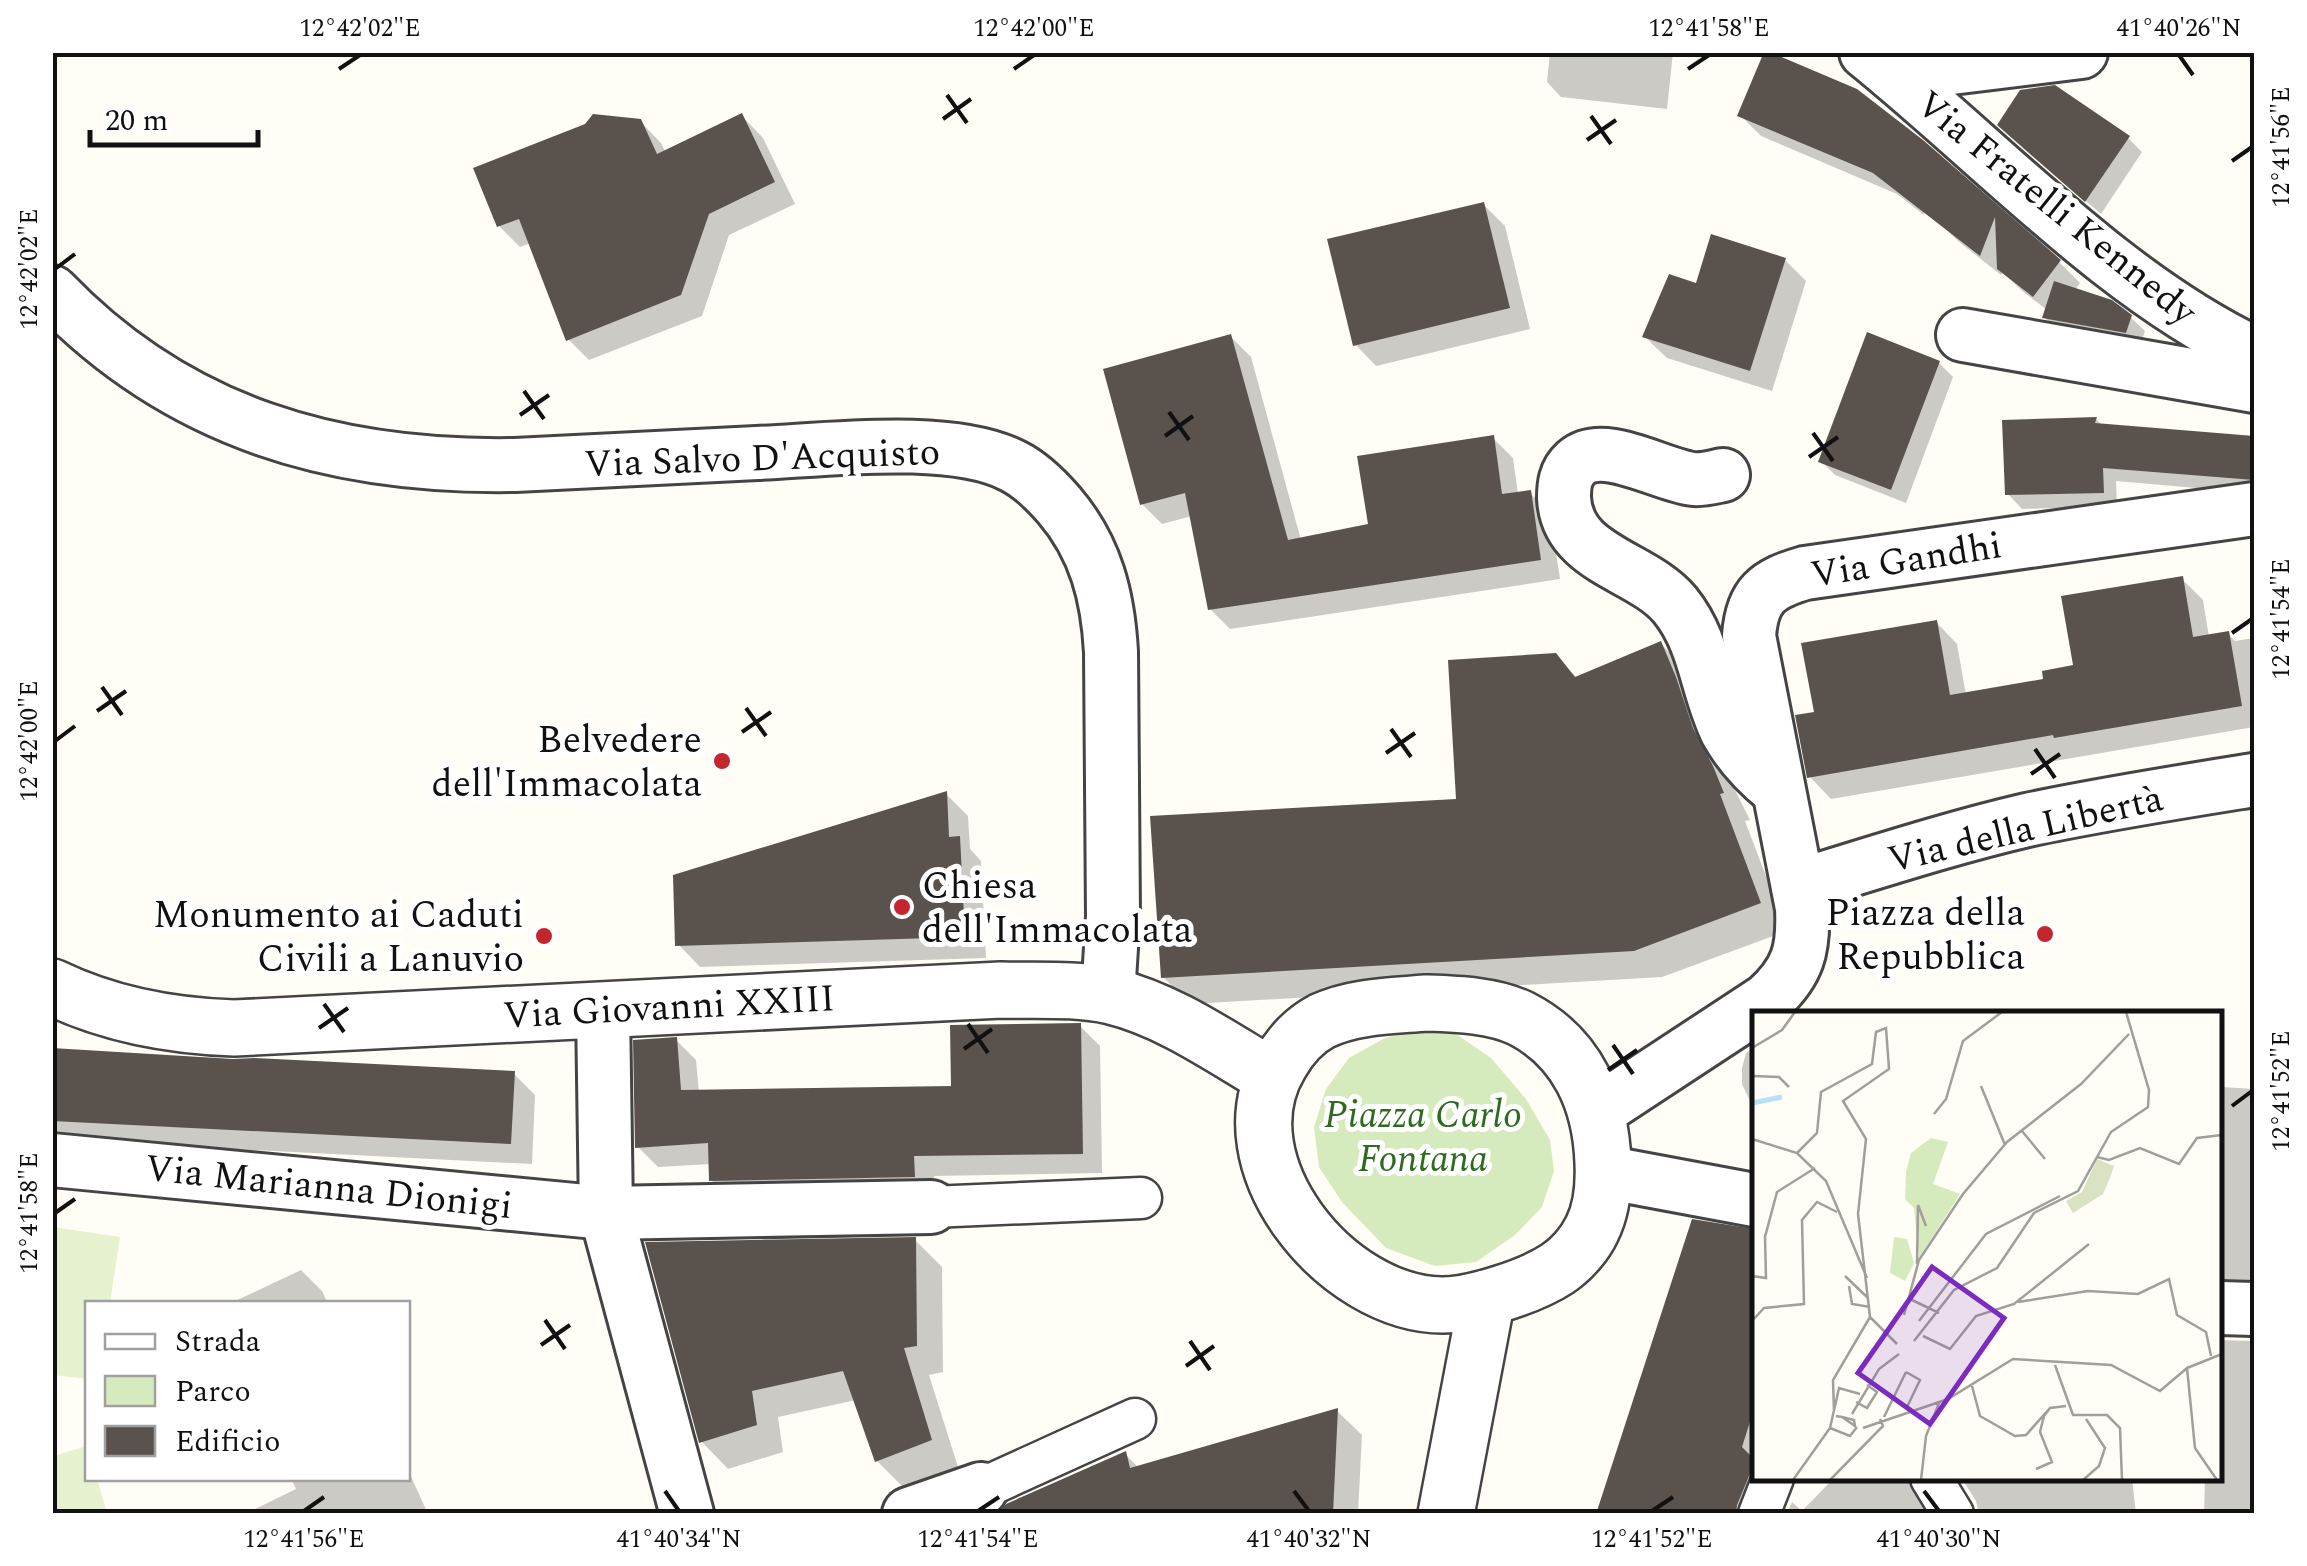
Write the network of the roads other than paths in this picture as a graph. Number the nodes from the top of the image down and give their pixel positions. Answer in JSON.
{"nodes":[{"id":1,"x":2081,"y":52,"type":"edge"},
{"id":2,"x":1880,"y":64,"type":"edge"},
{"id":3,"x":52,"y":292,"type":"edge"},
{"id":4,"x":1963,"y":335,"type":"dead end"},
{"id":5,"x":2254,"y":352,"type":"edge"},
{"id":6,"x":2254,"y":386,"type":"edge"},
{"id":7,"x":1723,"y":474,"type":"dead end"},
{"id":8,"x":2254,"y":509,"type":"edge"},
{"id":9,"x":2254,"y":780,"type":"edge"},
{"id":10,"x":1778,"y":790,"type":"junction"},
{"id":11,"x":1798,"y":886,"type":"junction"},
{"id":12,"x":52,"y":988,"type":"edge"},
{"id":13,"x":1108,"y":995,"type":"junction"},
{"id":14,"x":603,"y":1009,"type":"junction"},
{"id":15,"x":1272,"y":1077,"type":"junction"},
{"id":16,"x":1598,"y":1112,"type":"junction"},
{"id":17,"x":52,"y":1160,"type":"edge"},
{"id":18,"x":1604,"y":1172,"type":"junction"},
{"id":19,"x":1141,"y":1198,"type":"dead end"},
{"id":20,"x":1752,"y":1200,"type":"edge"},
{"id":21,"x":931,"y":1207,"type":"joint"},
{"id":22,"x":606,"y":1213,"type":"junction"},
{"id":23,"x":1487,"y":1298,"type":"junction"},
{"id":24,"x":2222,"y":1308,"type":"edge"},
{"id":25,"x":2254,"y":1309,"type":"edge"},
{"id":26,"x":1135,"y":1419,"type":"dead end"},
{"id":27,"x":1772,"y":1481,"type":"edge"},
{"id":28,"x":1933,"y":1481,"type":"edge"},
{"id":29,"x":981,"y":1490,"type":"joint"},
{"id":30,"x":687,"y":1514,"type":"edge"},
{"id":31,"x":908,"y":1514,"type":"edge"},
{"id":32,"x":1446,"y":1514,"type":"edge"},
{"id":33,"x":1758,"y":1514,"type":"edge"},
{"id":34,"x":1952,"y":1514,"type":"edge"}],
"edges":[{"from":1,"to":2,"type":"street"},
{"from":2,"to":5,"type":"street","name":"Via Fratelli Kennedy"},
{"from":3,"to":13,"type":"street","name":"Via Salvo D'Acquisto"},
{"from":4,"to":6,"type":"street"},
{"from":7,"to":10,"type":"street"},
{"from":8,"to":10,"type":"street","name":"Via Gandhi"},
{"from":9,"to":11,"type":"street","name":"Via della Libertà"},
{"from":10,"to":11,"type":"street","name":"Via Gandhi"},
{"from":11,"to":16,"type":"street","name":"Via Gandhi"},
{"from":12,"to":14,"type":"street","name":"Via Giovanni XXIII"},
{"from":13,"to":14,"type":"street","name":"Via Giovanni XXIII"},
{"from":13,"to":15,"type":"street","name":"Via Giovanni XXIII"},
{"from":14,"to":22,"type":"street"},
{"from":15,"to":16,"type":"street"},
{"from":15,"to":23,"type":"street"},
{"from":16,"to":18,"type":"street"},
{"from":17,"to":22,"type":"street","name":"Via Marianna Dionigi"},
{"from":18,"to":20,"type":"street"},
{"from":18,"to":23,"type":"street"},
{"from":19,"to":21,"type":"street"},
{"from":21,"to":22,"type":"street","name":"Via Marianna Dionigi"},
{"from":22,"to":30,"type":"street"},
{"from":23,"to":32,"type":"street"},
{"from":24,"to":25,"type":"street"},
{"from":26,"to":29,"type":"street"},
{"from":27,"to":33,"type":"street"},
{"from":28,"to":34,"type":"street"},
{"from":29,"to":31,"type":"street"}]}
